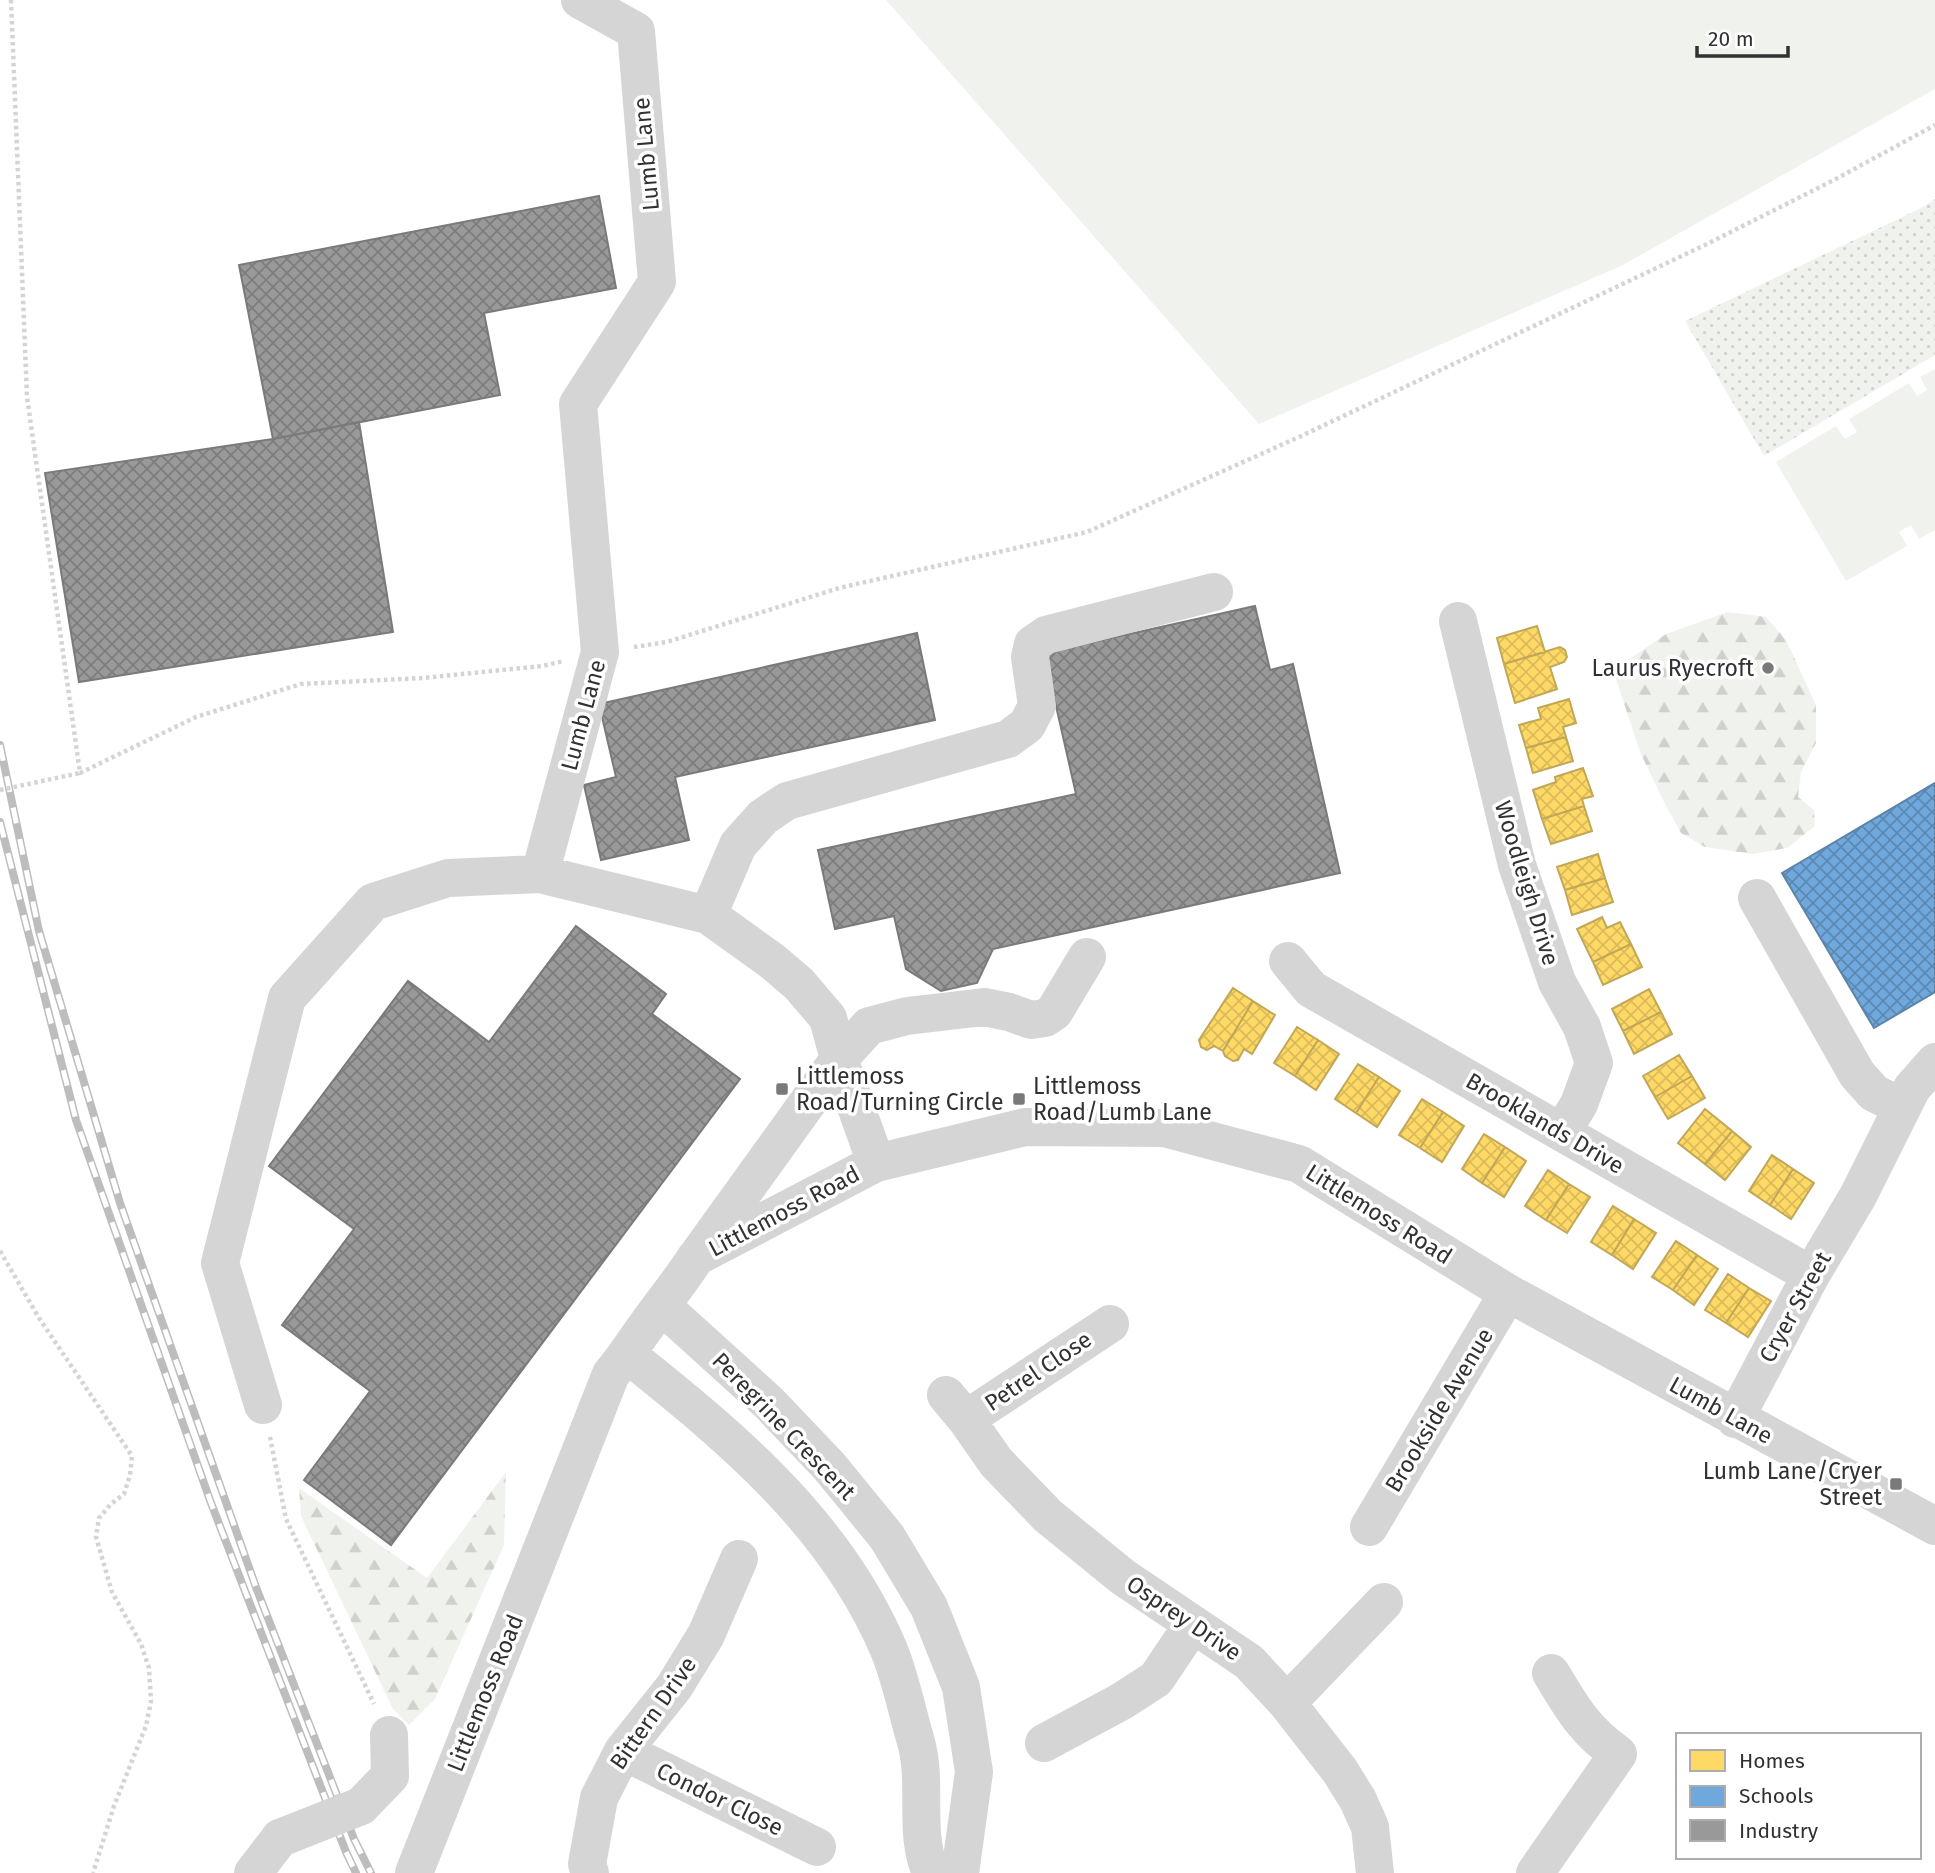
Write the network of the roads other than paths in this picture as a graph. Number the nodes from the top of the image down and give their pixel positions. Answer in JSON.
{"nodes":[{"id":1,"x":580,"y":0,"type":"edge"},
{"id":2,"x":1214,"y":592,"type":"dead end"},
{"id":3,"x":1458,"y":621,"type":"dead end"},
{"id":4,"x":540,"y":874,"type":"junction"},
{"id":5,"x":1756,"y":898,"type":"dead end"},
{"id":6,"x":708,"y":915,"type":"junction"},
{"id":7,"x":1087,"y":957,"type":"dead end"},
{"id":8,"x":1288,"y":961,"type":"dead end"},
{"id":9,"x":839,"y":1059,"type":"junction"},
{"id":10,"x":1935,"y":1062,"type":"edge"},
{"id":11,"x":1902,"y":1107,"type":"junction"},
{"id":12,"x":1562,"y":1132,"type":"junction"},
{"id":13,"x":876,"y":1163,"type":"junction"},
{"id":14,"x":696,"y":1257,"type":"junction"},
{"id":15,"x":1811,"y":1275,"type":"junction"},
{"id":16,"x":1508,"y":1293,"type":"junction"},
{"id":17,"x":662,"y":1306,"type":"junction"},
{"id":18,"x":1110,"y":1324,"type":"dead end"},
{"id":19,"x":628,"y":1356,"type":"junction"},
{"id":20,"x":264,"y":1405,"type":"road end"},
{"id":21,"x":956,"y":1407,"type":"joint"},
{"id":22,"x":1735,"y":1419,"type":"junction"},
{"id":23,"x":1369,"y":1527,"type":"dead end"},
{"id":24,"x":1935,"y":1527,"type":"edge"},
{"id":25,"x":739,"y":1559,"type":"dead end"},
{"id":26,"x":1384,"y":1602,"type":"dead end"},
{"id":27,"x":1192,"y":1624,"type":"junction"},
{"id":28,"x":1551,"y":1673,"type":"dead end"},
{"id":29,"x":1287,"y":1703,"type":"junction"},
{"id":30,"x":389,"y":1735,"type":"road end"},
{"id":31,"x":1044,"y":1744,"type":"dead end"},
{"id":32,"x":623,"y":1751,"type":"junction"},
{"id":33,"x":817,"y":1847,"type":"dead end"},
{"id":34,"x":253,"y":1873,"type":"edge"},
{"id":35,"x":414,"y":1873,"type":"edge"},
{"id":36,"x":590,"y":1873,"type":"edge"},
{"id":37,"x":931,"y":1873,"type":"edge"},
{"id":38,"x":960,"y":1873,"type":"edge"},
{"id":39,"x":1376,"y":1873,"type":"edge"},
{"id":40,"x":1535,"y":1873,"type":"edge"}],
"edges":[{"from":1,"to":4,"type":"street","name":"Lumb Lane"},
{"from":2,"to":6,"type":"street"},
{"from":3,"to":12,"type":"street","name":"Woodleigh Drive"},
{"from":4,"to":6,"type":"street"},
{"from":4,"to":20,"type":"street"},
{"from":5,"to":11,"type":"street"},
{"from":6,"to":9,"type":"street"},
{"from":7,"to":9,"type":"street"},
{"from":8,"to":12,"type":"street","name":"Brooklands Drive"},
{"from":9,"to":13,"type":"street"},
{"from":9,"to":14,"type":"street"},
{"from":10,"to":11,"type":"street","name":"Cryer Street"},
{"from":11,"to":15,"type":"street","name":"Cryer Street"},
{"from":12,"to":15,"type":"street","name":"Brooklands Drive"},
{"from":13,"to":14,"type":"street","name":"Littlemoss Road"},
{"from":13,"to":16,"type":"street","name":"Littlemoss Road"},
{"from":14,"to":17,"type":"street","name":"Littlemoss Road"},
{"from":15,"to":22,"type":"street","name":"Cryer Street"},
{"from":16,"to":22,"type":"street","name":"Lumb Lane"},
{"from":16,"to":23,"type":"street","name":"Brookside Avenue"},
{"from":17,"to":19,"type":"street","name":"Littlemoss Road"},
{"from":17,"to":38,"type":"street","name":"Peregrine Crescent"},
{"from":18,"to":21,"type":"street","name":"Petrel Close"},
{"from":19,"to":35,"type":"street","name":"Littlemoss Road"},
{"from":19,"to":37,"type":"street","name":"Peregrine Crescent"},
{"from":21,"to":27,"type":"street","name":"Osprey Drive"},
{"from":22,"to":24,"type":"street","name":"Lumb Lane"},
{"from":25,"to":32,"type":"street","name":"Bittern Drive"},
{"from":26,"to":29,"type":"street"},
{"from":27,"to":29,"type":"street","name":"Osprey Drive"},
{"from":27,"to":31,"type":"street"},
{"from":28,"to":40,"type":"street"},
{"from":29,"to":39,"type":"street","name":"Osprey Drive"},
{"from":30,"to":34,"type":"street","bridge":true},
{"from":32,"to":33,"type":"street","name":"Condor Close"},
{"from":32,"to":36,"type":"street","name":"Bittern Drive"}]}
